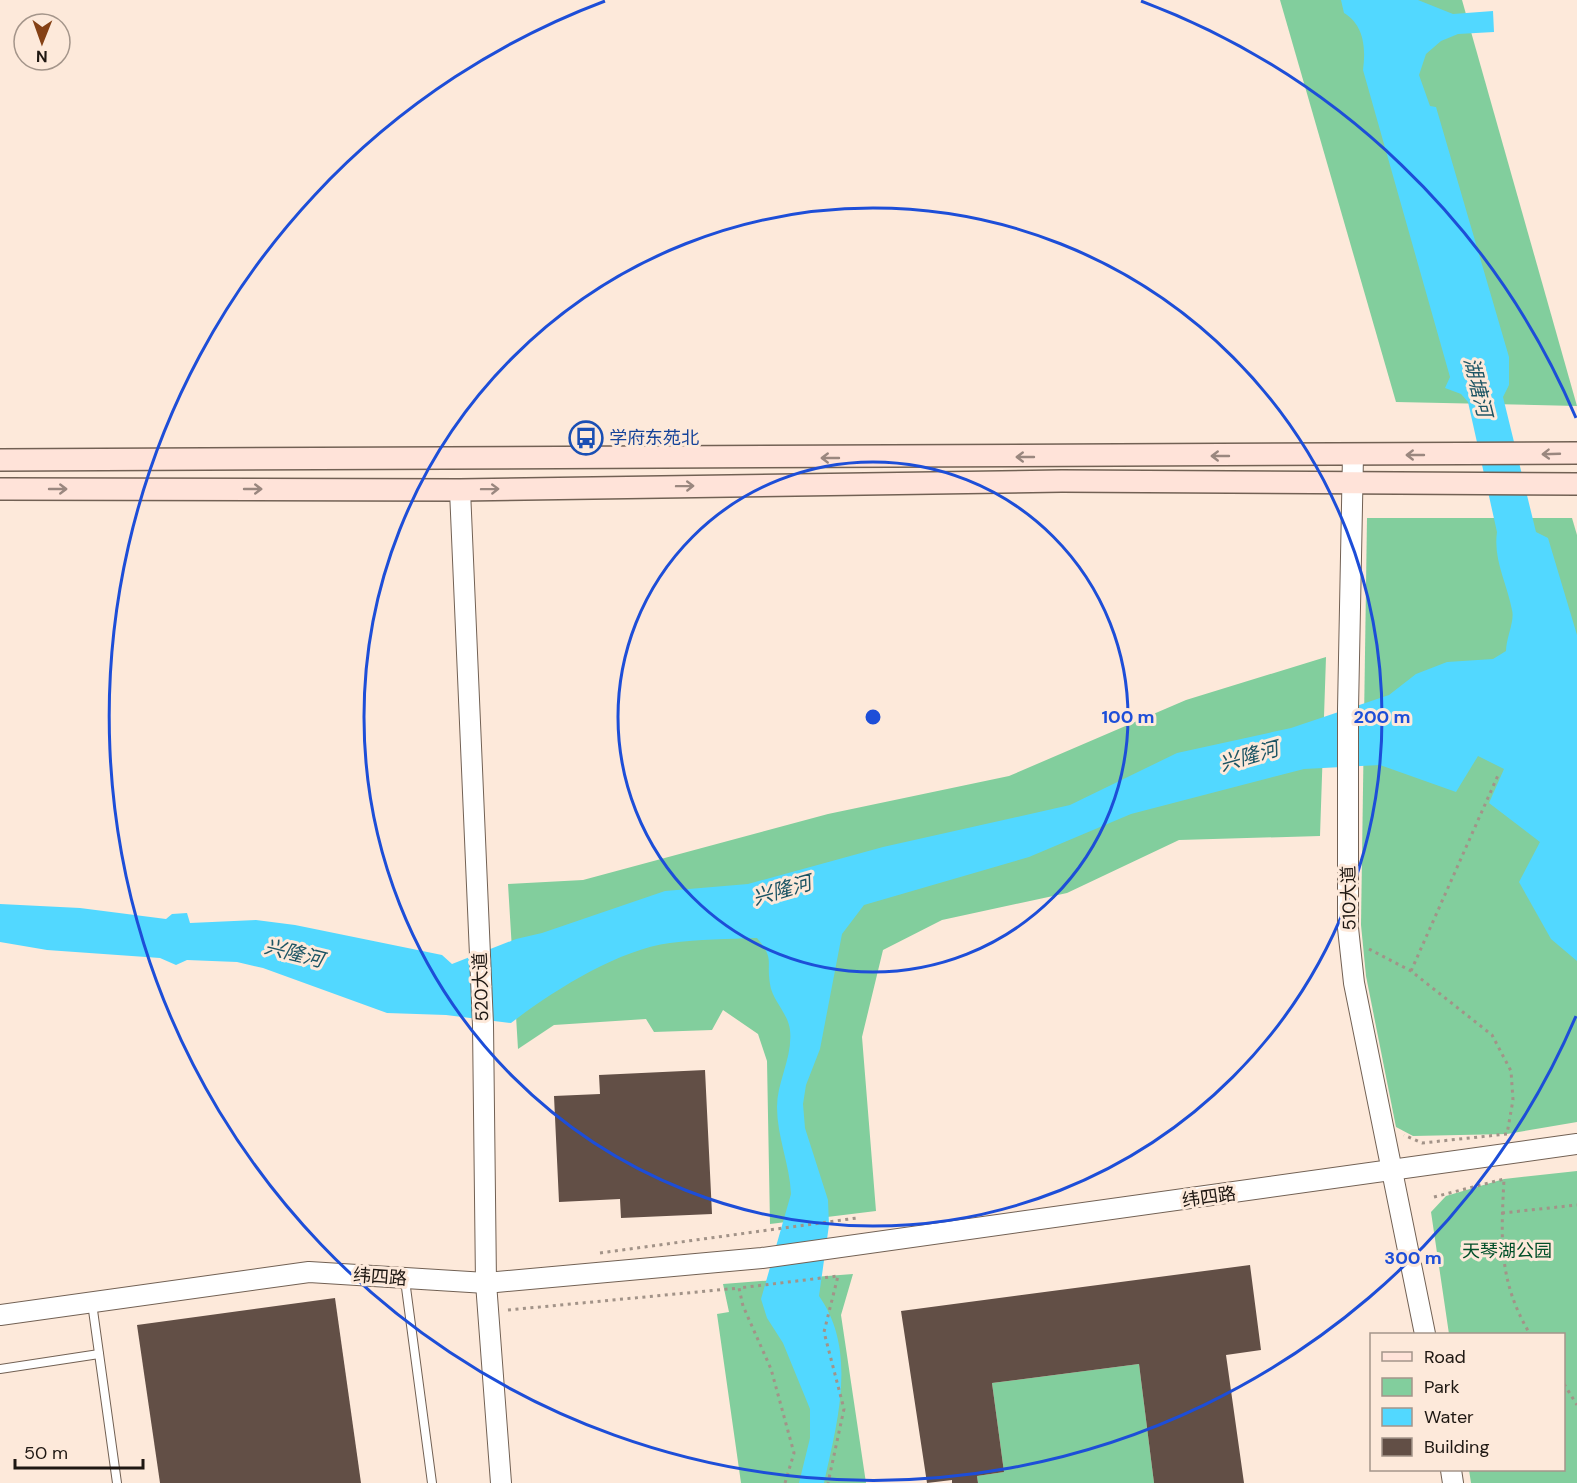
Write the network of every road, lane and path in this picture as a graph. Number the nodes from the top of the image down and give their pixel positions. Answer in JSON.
{"nodes":[{"id":1,"x":1577,"y":453,"type":"edge"},
{"id":2,"x":1353,"y":455,"type":"junction"},
{"id":3,"x":0,"y":460,"type":"edge"},
{"id":4,"x":1352,"y":484,"type":"junction"},
{"id":5,"x":1577,"y":484,"type":"edge"},
{"id":6,"x":0,"y":489,"type":"edge"},
{"id":7,"x":460,"y":490,"type":"junction"},
{"id":8,"x":1499,"y":772,"type":"dead end"},
{"id":9,"x":1363,"y":946,"type":"dead end"},
{"id":10,"x":1411,"y":971,"type":"junction"},
{"id":11,"x":1402,"y":1134,"type":"dead end"},
{"id":12,"x":1569,"y":1145,"type":"edge"},
{"id":13,"x":1393,"y":1171,"type":"junction"},
{"id":14,"x":1434,"y":1197,"type":"dead end"},
{"id":15,"x":1577,"y":1204,"type":"edge"},
{"id":16,"x":1502,"y":1213,"type":"junction"},
{"id":17,"x":857,"y":1218,"type":"dead end"},
{"id":18,"x":597,"y":1253,"type":"dead end"},
{"id":19,"x":405,"y":1279,"type":"junction"},
{"id":20,"x":486,"y":1283,"type":"junction"},
{"id":21,"x":739,"y":1288,"type":"junction"},
{"id":22,"x":92,"y":1302,"type":"junction"},
{"id":23,"x":508,"y":1310,"type":"dead end"},
{"id":24,"x":0,"y":1315,"type":"edge"},
{"id":25,"x":1425,"y":1333,"type":"edge"},
{"id":26,"x":1529,"y":1333,"type":"edge"},
{"id":27,"x":99,"y":1354,"type":"junction"},
{"id":28,"x":0,"y":1369,"type":"edge"},
{"id":29,"x":1565,"y":1387,"type":"edge"},
{"id":30,"x":1577,"y":1405,"type":"edge"},
{"id":31,"x":117,"y":1483,"type":"edge"},
{"id":32,"x":432,"y":1483,"type":"edge"},
{"id":33,"x":501,"y":1483,"type":"edge"},
{"id":34,"x":785,"y":1483,"type":"edge"},
{"id":35,"x":828,"y":1483,"type":"edge"}],
"edges":[{"from":1,"to":2,"type":"main road","one_way":true},
{"from":2,"to":3,"type":"main road","one_way":true},
{"from":2,"to":4,"type":"street","name":"510大道"},
{"from":4,"to":5,"type":"main road"},
{"from":7,"to":4,"type":"main road","one_way":true},
{"from":4,"to":13,"type":"street","name":"510大道"},
{"from":6,"to":7,"type":"main road","one_way":true},
{"from":7,"to":20,"type":"street","name":"520大道"},
{"from":8,"to":10,"type":"path"},
{"from":9,"to":10,"type":"path"},
{"from":10,"to":11,"type":"path"},
{"from":12,"to":13,"type":"street","name":"纬四路"},
{"from":13,"to":20,"type":"street","name":"纬四路"},
{"from":13,"to":25,"type":"street","name":"510大道"},
{"from":14,"to":16,"type":"path"},
{"from":15,"to":16,"type":"path"},
{"from":16,"to":26,"type":"path"},
{"from":17,"to":18,"type":"path"},
{"from":19,"to":20,"type":"street","name":"纬四路"},
{"from":19,"to":22,"type":"street","name":"纬四路"},
{"from":19,"to":32,"type":"lane"},
{"from":20,"to":33,"type":"street","name":"520大道"},
{"from":21,"to":23,"type":"path"},
{"from":21,"to":34,"type":"path"},
{"from":21,"to":35,"type":"path"},
{"from":22,"to":24,"type":"street","name":"纬四路"},
{"from":22,"to":27,"type":"lane"},
{"from":27,"to":28,"type":"lane"},
{"from":27,"to":31,"type":"lane"},
{"from":29,"to":30,"type":"path"}]}
